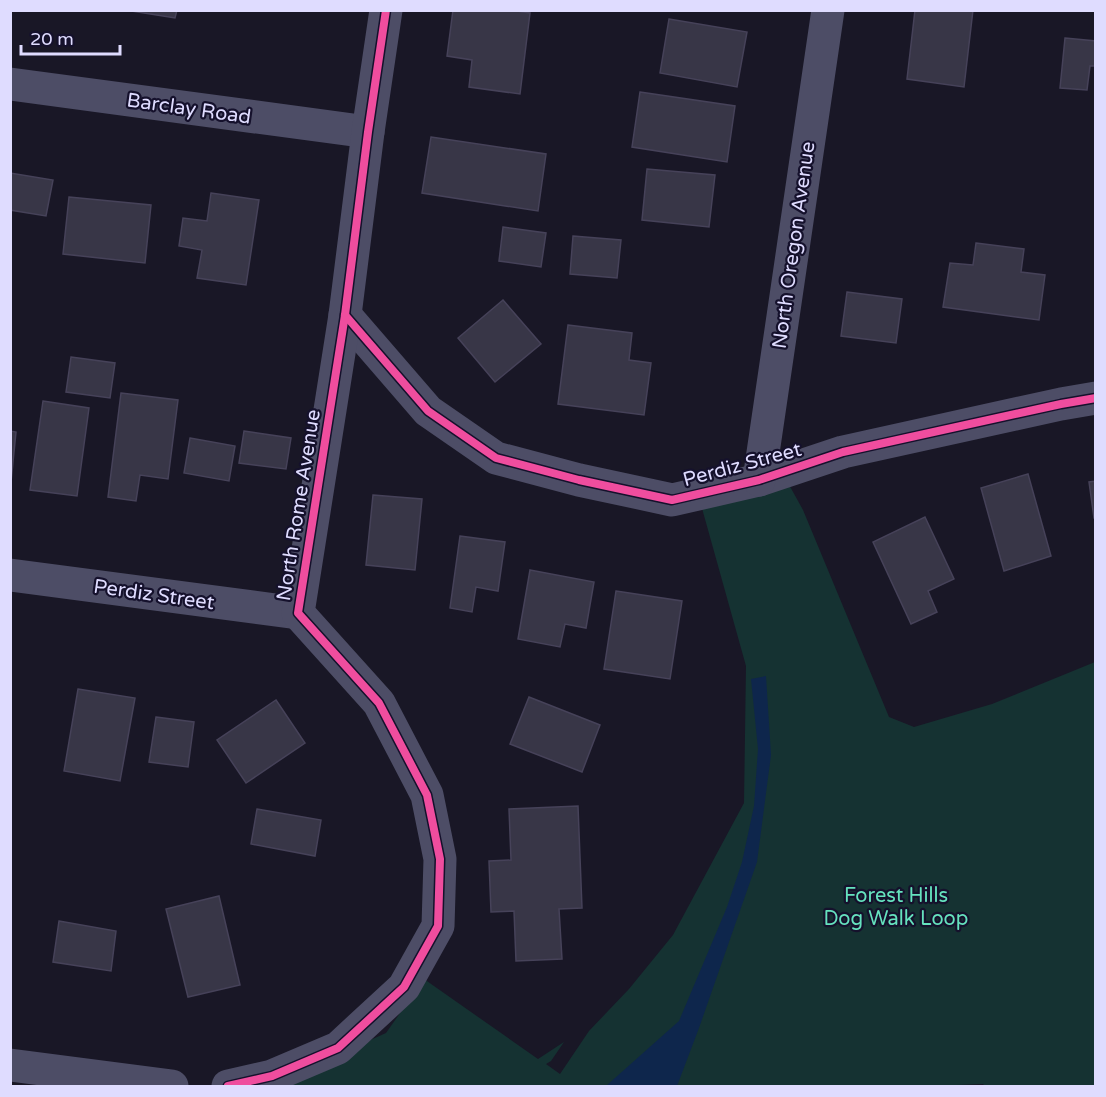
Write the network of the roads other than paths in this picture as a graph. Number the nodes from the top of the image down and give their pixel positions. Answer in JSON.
{"nodes":[{"id":1,"x":386,"y":10,"type":"edge"},
{"id":2,"x":828,"y":10,"type":"edge"},
{"id":3,"x":10,"y":84,"type":"edge"},
{"id":4,"x":368,"y":132,"type":"junction"},
{"id":5,"x":345,"y":315,"type":"junction"},
{"id":6,"x":1095,"y":398,"type":"edge"},
{"id":7,"x":759,"y":480,"type":"junction"},
{"id":8,"x":10,"y":575,"type":"edge"},
{"id":9,"x":298,"y":613,"type":"junction"},
{"id":10,"x":10,"y":1065,"type":"edge"},
{"id":11,"x":149,"y":1085,"type":"edge"},
{"id":12,"x":228,"y":1086,"type":"edge"}],
"edges":[{"from":1,"to":4,"type":"street","name":"North Rome Avenue"},
{"from":2,"to":7,"type":"street","name":"North Oregon Avenue"},
{"from":3,"to":4,"type":"street","name":"Barclay Road"},
{"from":4,"to":5,"type":"street","name":"North Rome Avenue"},
{"from":5,"to":7,"type":"street","name":"Perdiz Street"},
{"from":5,"to":9,"type":"street","name":"North Rome Avenue"},
{"from":6,"to":7,"type":"street","name":"Perdiz Street"},
{"from":8,"to":9,"type":"street","name":"Perdiz Street"},
{"from":9,"to":12,"type":"street","name":"North Rome Avenue"},
{"from":10,"to":11,"type":"street"}]}
